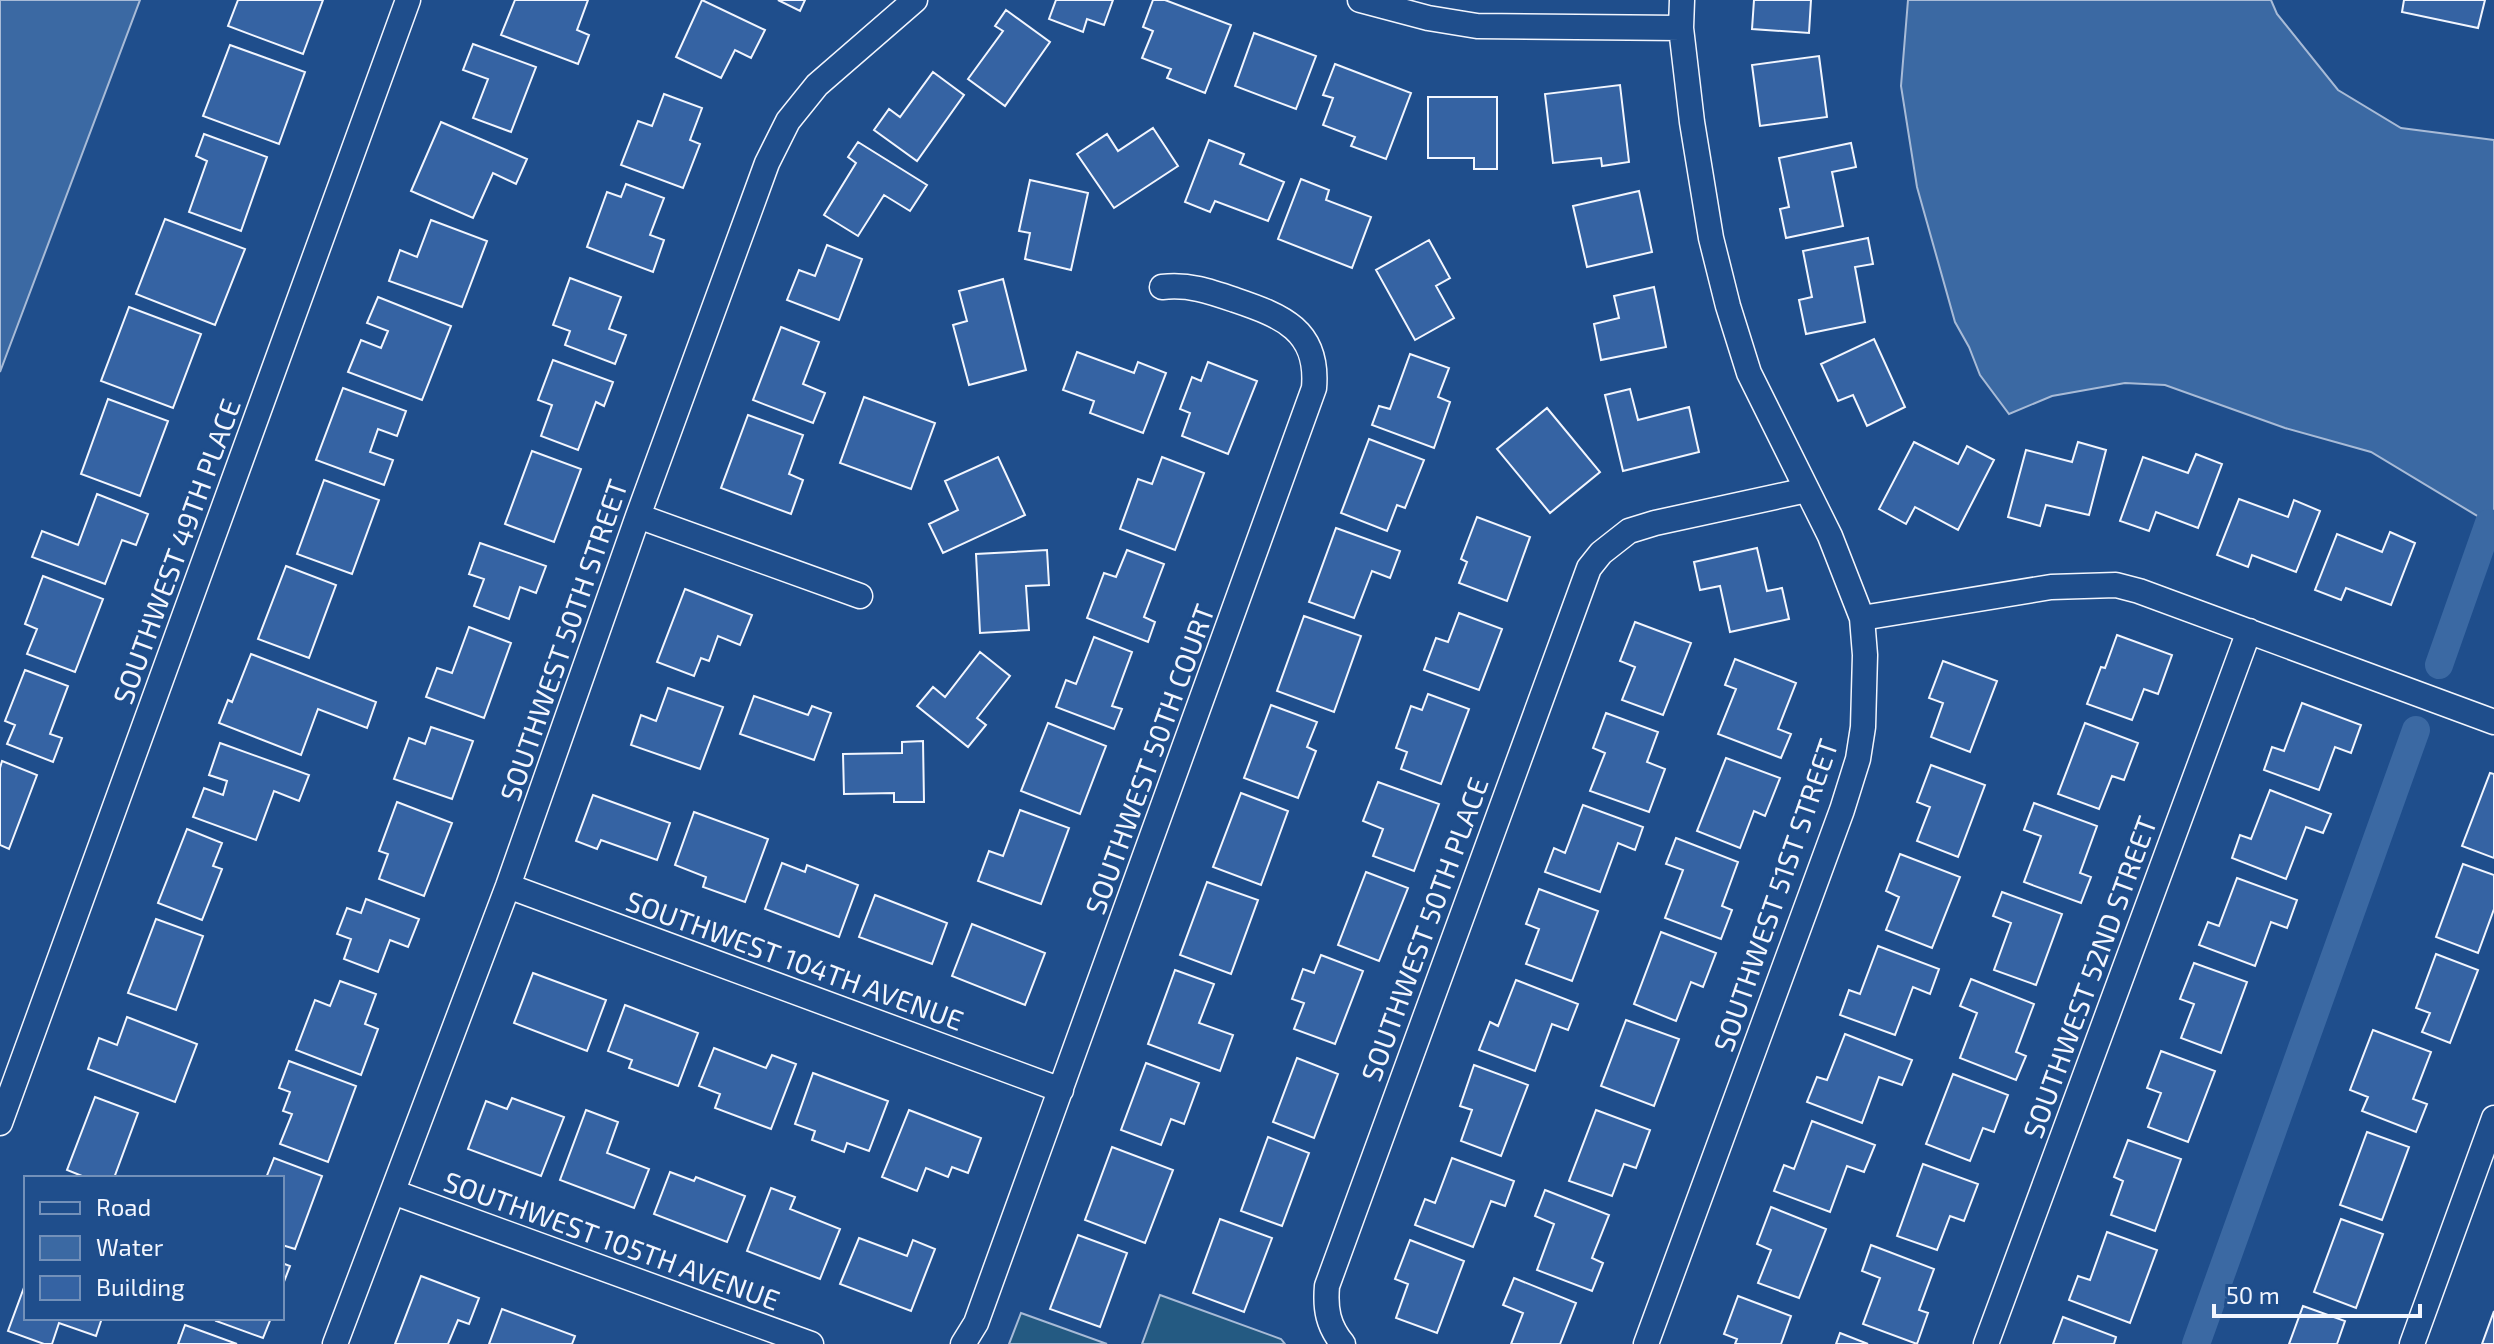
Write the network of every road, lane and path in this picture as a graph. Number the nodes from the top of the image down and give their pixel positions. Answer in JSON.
{"nodes":[{"id":1,"x":408,"y":0,"type":"edge"},
{"id":2,"x":915,"y":0,"type":"edge"},
{"id":3,"x":1360,"y":0,"type":"edge"},
{"id":4,"x":1682,"y":0,"type":"edge"},
{"id":5,"x":1681,"y":28,"type":"junction"},
{"id":6,"x":1162,"y":287,"type":"dead end"},
{"id":7,"x":1807,"y":490,"type":"junction"},
{"id":8,"x":638,"y":516,"type":"junction"},
{"id":9,"x":860,"y":596,"type":"dead end"},
{"id":10,"x":1862,"y":618,"type":"junction"},
{"id":11,"x":2249,"y":631,"type":"junction"},
{"id":12,"x":2494,"y":722,"type":"edge"},
{"id":13,"x":508,"y":886,"type":"junction"},
{"id":14,"x":1061,"y":1090,"type":"junction"},
{"id":15,"x":2494,"y":1118,"type":"edge"},
{"id":16,"x":0,"y":1123,"type":"edge"},
{"id":17,"x":393,"y":1192,"type":"junction"},
{"id":18,"x":1338,"y":1338,"type":"edge"},
{"id":19,"x":335,"y":1344,"type":"edge"},
{"id":20,"x":811,"y":1344,"type":"edge"},
{"id":21,"x":963,"y":1344,"type":"edge"},
{"id":22,"x":1646,"y":1344,"type":"edge"},
{"id":23,"x":1986,"y":1344,"type":"edge"},
{"id":24,"x":2412,"y":1344,"type":"edge"}],
"edges":[{"from":1,"to":16,"type":"street","name":"SOUTHWEST 49TH PLACE"},
{"from":2,"to":8,"type":"street","name":"SOUTHWEST 50TH STREET"},
{"from":3,"to":5,"type":"street"},
{"from":4,"to":5,"type":"street","name":"SOUTHWEST 51ST STREET"},
{"from":5,"to":7,"type":"street","name":"SOUTHWEST 51ST STREET"},
{"from":6,"to":14,"type":"street","name":"SOUTHWEST 50TH COURT"},
{"from":7,"to":10,"type":"street","name":"SOUTHWEST 51ST STREET"},
{"from":7,"to":18,"type":"street","name":"SOUTHWEST 50TH PLACE"},
{"from":8,"to":9,"type":"street"},
{"from":8,"to":13,"type":"street","name":"SOUTHWEST 50TH STREET"},
{"from":10,"to":11,"type":"street"},
{"from":10,"to":22,"type":"street","name":"SOUTHWEST 51ST STREET"},
{"from":11,"to":12,"type":"street"},
{"from":11,"to":23,"type":"street","name":"SOUTHWEST 52ND STREET"},
{"from":13,"to":14,"type":"street","name":"SOUTHWEST 104TH AVENUE"},
{"from":13,"to":17,"type":"street","name":"SOUTHWEST 50TH STREET"},
{"from":14,"to":21,"type":"street","name":"SOUTHWEST 50TH COURT"},
{"from":15,"to":24,"type":"street"},
{"from":17,"to":19,"type":"street","name":"SOUTHWEST 50TH STREET"},
{"from":17,"to":20,"type":"street","name":"SOUTHWEST 105TH AVENUE"}]}
